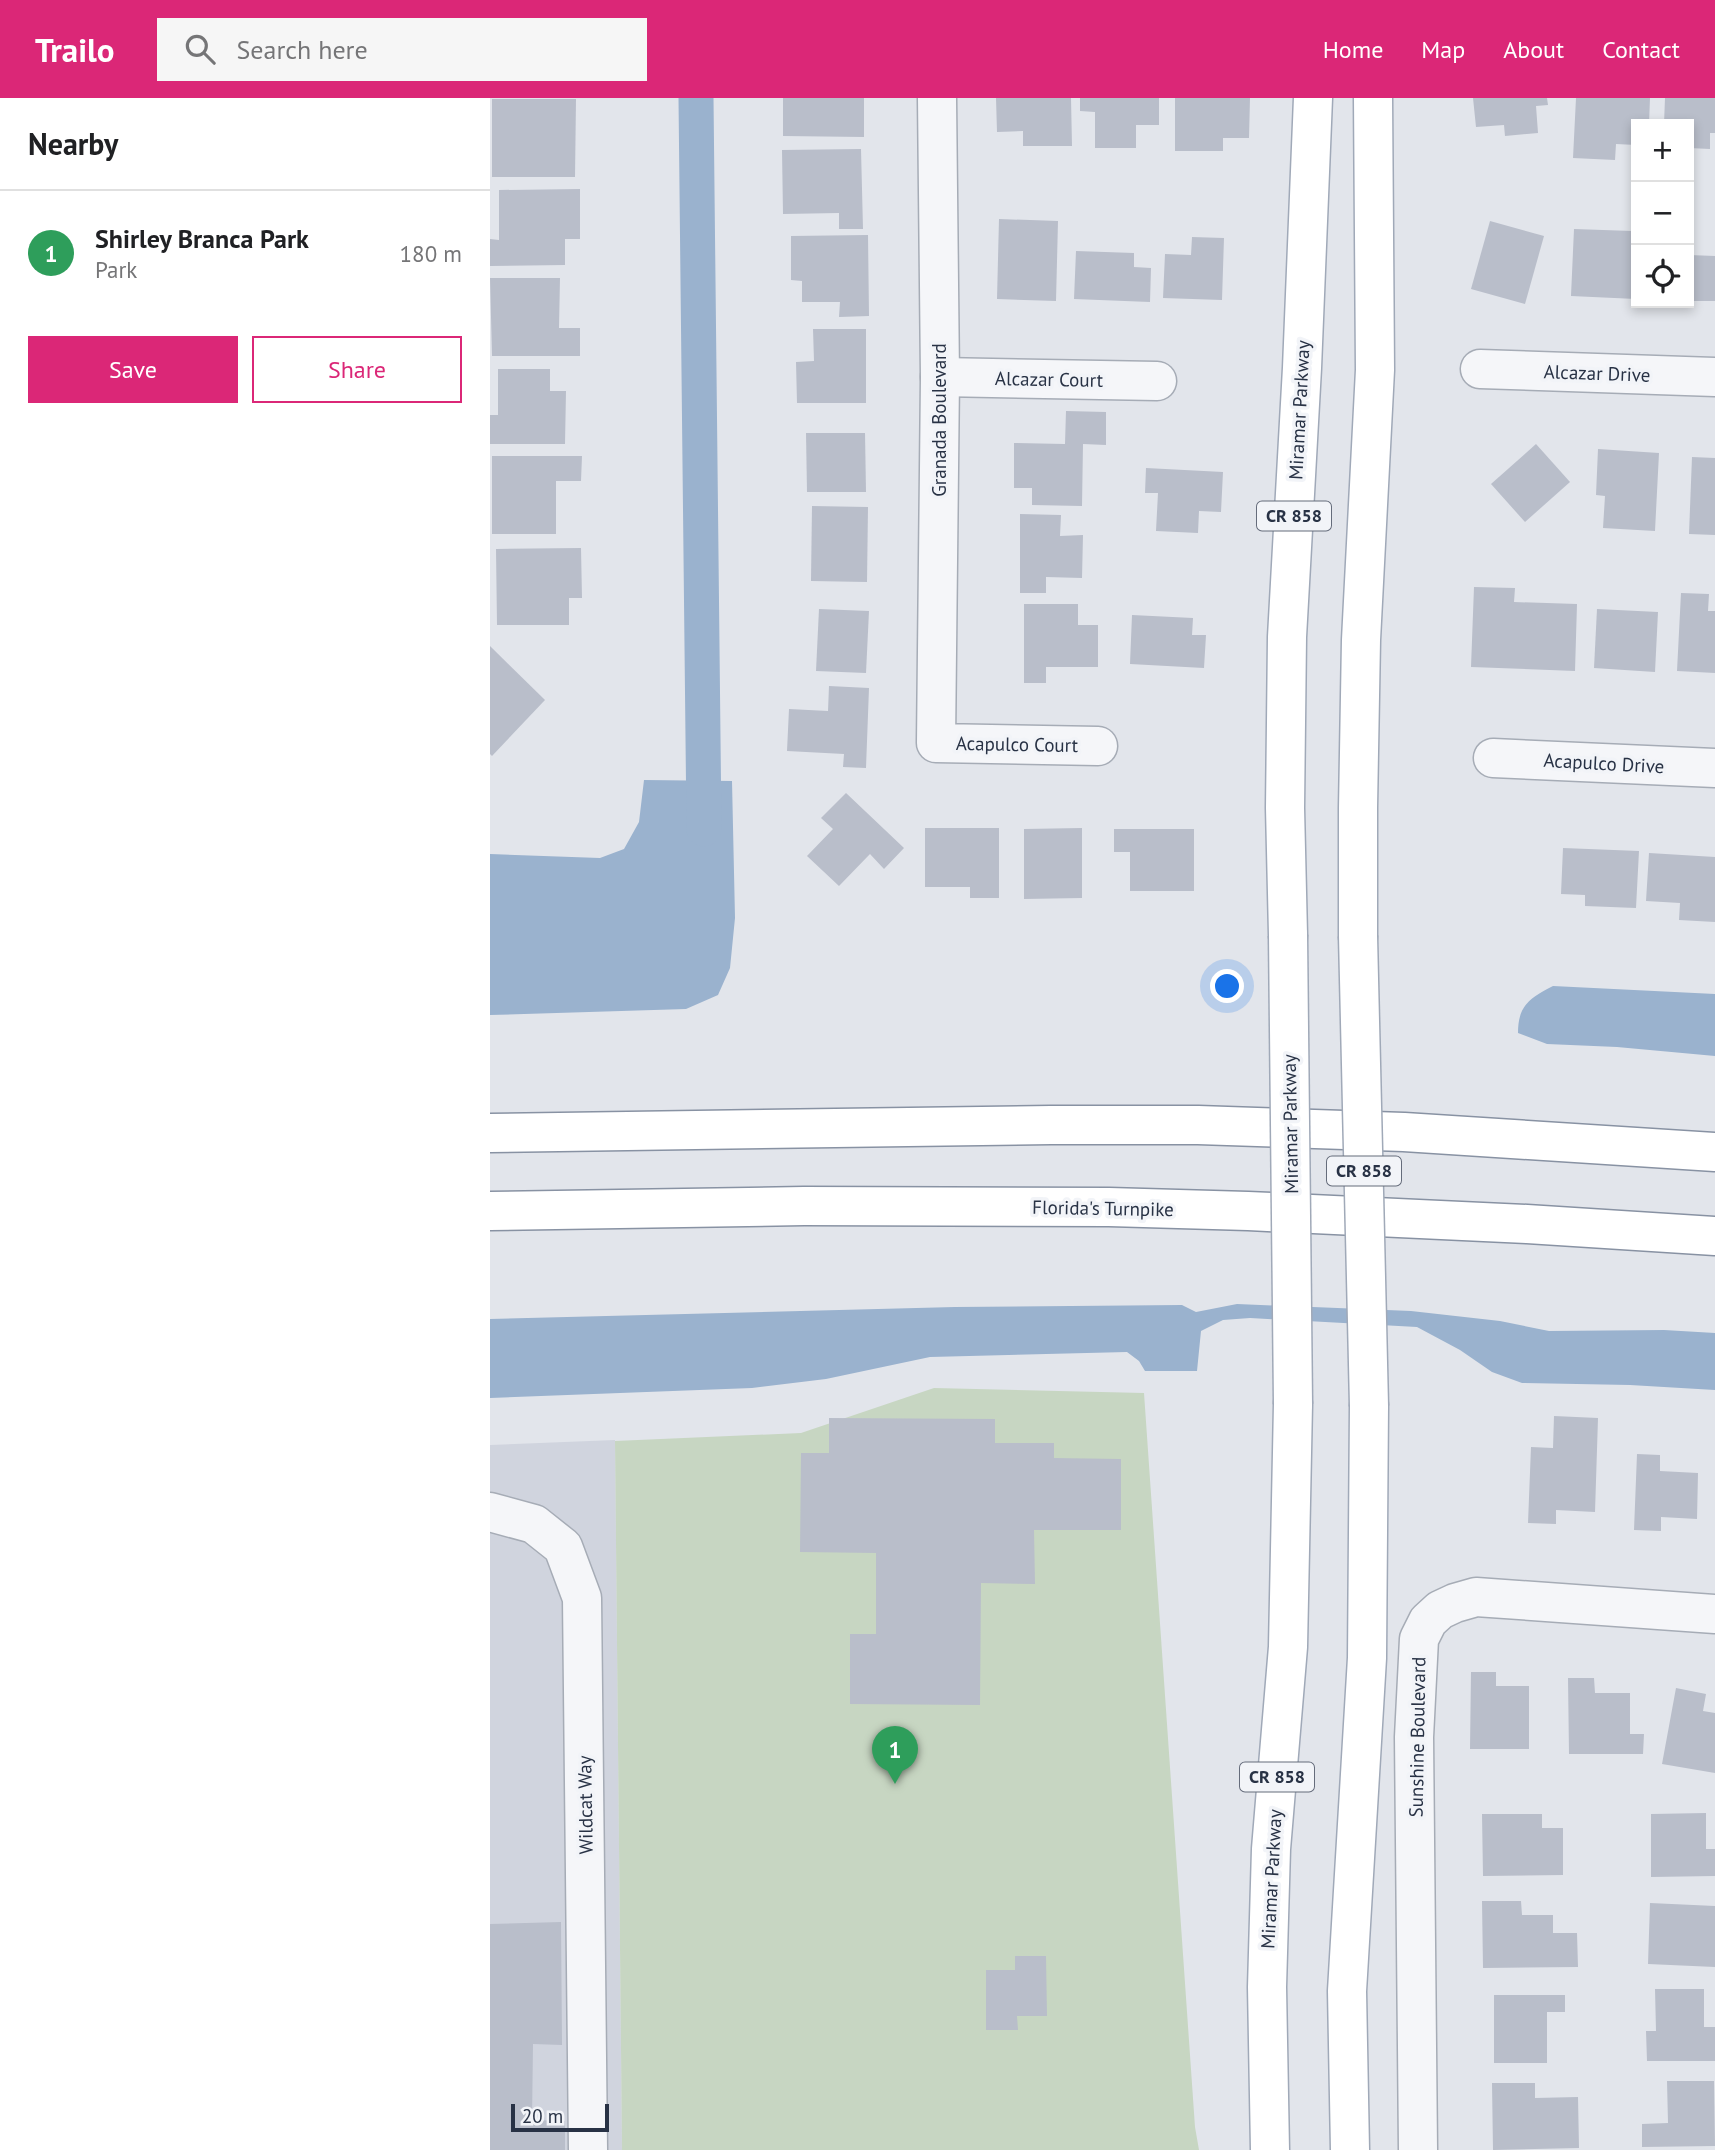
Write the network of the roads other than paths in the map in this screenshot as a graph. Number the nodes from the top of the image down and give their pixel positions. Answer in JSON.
{"nodes":[{"id":1,"x":937,"y":98,"type":"edge"},
{"id":2,"x":1313,"y":98,"type":"edge"},
{"id":3,"x":1373,"y":98,"type":"edge"},
{"id":4,"x":1480,"y":369,"type":"dead end"},
{"id":5,"x":940,"y":377,"type":"junction"},
{"id":6,"x":1715,"y":377,"type":"edge"},
{"id":7,"x":1157,"y":381,"type":"dead end"},
{"id":8,"x":936,"y":743,"type":"joint"},
{"id":9,"x":1098,"y":746,"type":"dead end"},
{"id":10,"x":1493,"y":758,"type":"dead end"},
{"id":11,"x":1715,"y":768,"type":"edge"},
{"id":12,"x":490,"y":1133,"type":"edge"},
{"id":13,"x":1715,"y":1152,"type":"edge"},
{"id":14,"x":490,"y":1211,"type":"edge"},
{"id":15,"x":1715,"y":1236,"type":"edge"},
{"id":16,"x":490,"y":1512,"type":"edge"},
{"id":17,"x":1715,"y":1614,"type":"edge"},
{"id":18,"x":588,"y":2150,"type":"edge"},
{"id":19,"x":1270,"y":2150,"type":"edge"},
{"id":20,"x":1350,"y":2150,"type":"edge"},
{"id":21,"x":1419,"y":2150,"type":"edge"}],
"edges":[{"from":1,"to":5,"type":"street","name":"Granada Boulevard"},
{"from":2,"to":19,"type":"main road","name":"Miramar Parkway","number":"CR 858","bridge":true},
{"from":3,"to":20,"type":"main road","number":"CR 858","bridge":true},
{"from":4,"to":6,"type":"street","name":"Alcazar Drive"},
{"from":5,"to":7,"type":"street","name":"Alcazar Court"},
{"from":5,"to":8,"type":"street","name":"Granada Boulevard"},
{"from":8,"to":9,"type":"street","name":"Acapulco Court"},
{"from":10,"to":11,"type":"street","name":"Acapulco Drive"},
{"from":12,"to":13,"type":"main road"},
{"from":14,"to":15,"type":"main road","name":"Florida's Turnpike"},
{"from":16,"to":18,"type":"street","name":"Wildcat Way"},
{"from":17,"to":21,"type":"street","name":"Sunshine Boulevard"}]}
